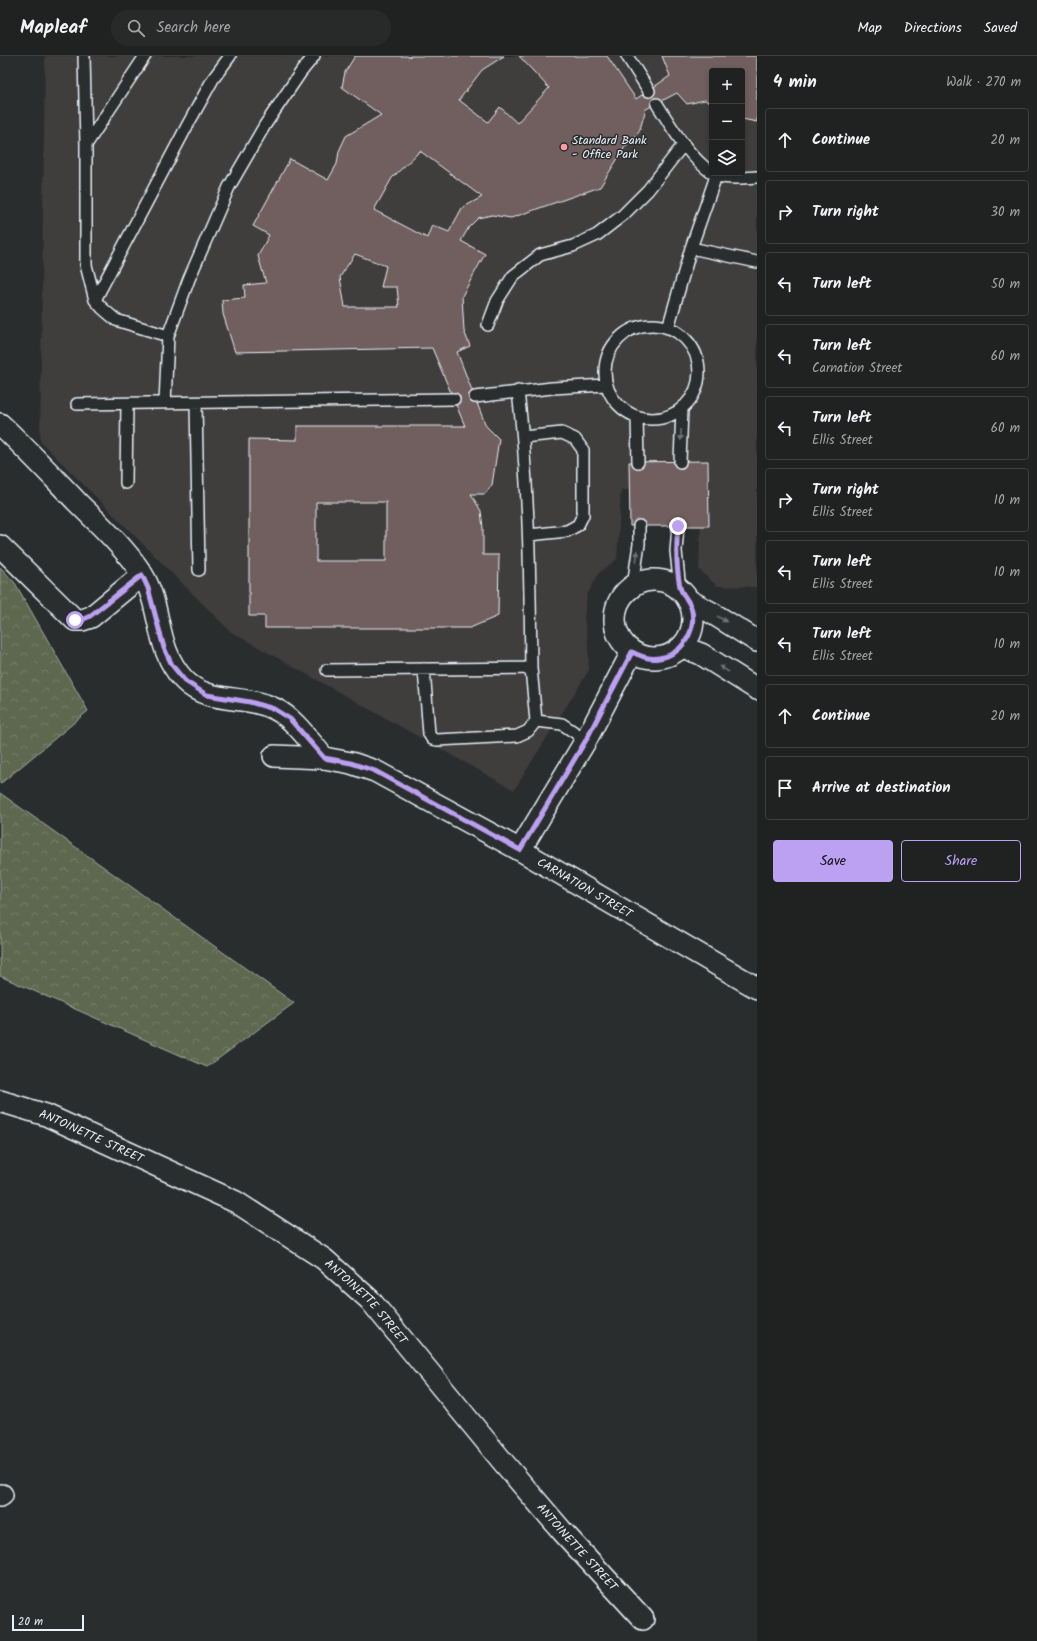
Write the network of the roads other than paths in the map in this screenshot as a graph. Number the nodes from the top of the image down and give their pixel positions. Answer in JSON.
{"nodes":[{"id":1,"x":84,"y":56,"type":"edge"},
{"id":2,"x":145,"y":56,"type":"edge"},
{"id":3,"x":230,"y":56,"type":"edge"},
{"id":4,"x":314,"y":56,"type":"edge"},
{"id":5,"x":627,"y":56,"type":"edge"},
{"id":6,"x":649,"y":91,"type":"dead end"},
{"id":7,"x":657,"y":104,"type":"dead end"},
{"id":8,"x":86,"y":145,"type":"junction"},
{"id":9,"x":683,"y":145,"type":"junction"},
{"id":10,"x":709,"y":170,"type":"edge"},
{"id":11,"x":713,"y":176,"type":"edge"},
{"id":12,"x":728,"y":176,"type":"edge"},
{"id":13,"x":757,"y":177,"type":"edge"},
{"id":14,"x":691,"y":248,"type":"junction"},
{"id":15,"x":757,"y":262,"type":"edge"},
{"id":16,"x":95,"y":300,"type":"junction"},
{"id":17,"x":488,"y":325,"type":"dead end"},
{"id":18,"x":668,"y":328,"type":"junction"},
{"id":19,"x":168,"y":336,"type":"junction"},
{"id":20,"x":606,"y":385,"type":"junction"},
{"id":21,"x":518,"y":391,"type":"junction"},
{"id":22,"x":475,"y":397,"type":"dead end"},
{"id":23,"x":454,"y":399,"type":"dead end"},
{"id":24,"x":165,"y":403,"type":"junction"},
{"id":25,"x":196,"y":403,"type":"junction"},
{"id":26,"x":77,"y":404,"type":"dead end"},
{"id":27,"x":127,"y":404,"type":"junction"},
{"id":28,"x":682,"y":409,"type":"junction"},
{"id":29,"x":638,"y":417,"type":"junction"},
{"id":30,"x":0,"y":424,"type":"edge"},
{"id":31,"x":523,"y":437,"type":"junction"},
{"id":32,"x":638,"y":462,"type":"dead end"},
{"id":33,"x":680,"y":462,"type":"dead end"},
{"id":34,"x":126,"y":484,"type":"dead end"},
{"id":35,"x":639,"y":526,"type":"dead end"},
{"id":36,"x":678,"y":526,"type":"dead end"},
{"id":37,"x":529,"y":535,"type":"junction"},
{"id":38,"x":0,"y":546,"type":"edge"},
{"id":39,"x":200,"y":570,"type":"dead end"},
{"id":40,"x":142,"y":575,"type":"junction"},
{"id":41,"x":633,"y":586,"type":"junction"},
{"id":42,"x":684,"y":595,"type":"junction"},
{"id":43,"x":757,"y":641,"type":"edge"},
{"id":44,"x":682,"y":647,"type":"junction"},
{"id":45,"x":632,"y":652,"type":"junction"},
{"id":46,"x":531,"y":668,"type":"junction"},
{"id":47,"x":424,"y":669,"type":"junction"},
{"id":48,"x":327,"y":670,"type":"dead end"},
{"id":49,"x":757,"y":689,"type":"edge"},
{"id":50,"x":536,"y":721,"type":"junction"},
{"id":51,"x":586,"y":740,"type":"junction"},
{"id":52,"x":274,"y":756,"type":"dead end"},
{"id":53,"x":324,"y":758,"type":"junction"},
{"id":54,"x":520,"y":850,"type":"junction"},
{"id":55,"x":757,"y":988,"type":"edge"},
{"id":56,"x":0,"y":1101,"type":"edge"},
{"id":57,"x":643,"y":1619,"type":"dead end"}],
"edges":[{"from":1,"to":8,"type":"lane"},
{"from":2,"to":8,"type":"lane"},
{"from":3,"to":16,"type":"lane"},
{"from":4,"to":19,"type":"lane"},
{"from":5,"to":6,"type":"lane"},
{"from":7,"to":9,"type":"lane"},
{"from":8,"to":16,"type":"lane"},
{"from":9,"to":10,"type":"lane"},
{"from":9,"to":17,"type":"lane"},
{"from":11,"to":14,"type":"lane"},
{"from":12,"to":13,"type":"lane"},
{"from":14,"to":15,"type":"lane"},
{"from":14,"to":18,"type":"lane"},
{"from":16,"to":19,"type":"lane"},
{"from":18,"to":20,"type":"lane"},
{"from":18,"to":28,"type":"lane"},
{"from":19,"to":24,"type":"lane"},
{"from":20,"to":21,"type":"lane"},
{"from":20,"to":29,"type":"lane"},
{"from":21,"to":22,"type":"lane"},
{"from":21,"to":31,"type":"lane"},
{"from":23,"to":25,"type":"lane"},
{"from":24,"to":25,"type":"lane"},
{"from":24,"to":27,"type":"lane"},
{"from":25,"to":39,"type":"lane"},
{"from":26,"to":27,"type":"lane"},
{"from":27,"to":34,"type":"lane"},
{"from":28,"to":29,"type":"lane"},
{"from":28,"to":33,"type":"lane","one_way":true},
{"from":29,"to":32,"type":"lane"},
{"from":30,"to":40,"type":"street"},
{"from":31,"to":37,"type":"lane"},
{"from":31,"to":37,"type":"lane"},
{"from":41,"to":35,"type":"lane","one_way":true},
{"from":36,"to":42,"type":"lane"},
{"from":37,"to":46,"type":"lane"},
{"from":38,"to":40,"type":"street"},
{"from":40,"to":53,"type":"street"},
{"from":41,"to":42,"type":"street"},
{"from":41,"to":45,"type":"street"},
{"from":42,"to":43,"type":"street","one_way":true},
{"from":42,"to":44,"type":"street"},
{"from":44,"to":45,"type":"street"},
{"from":49,"to":44,"type":"street","one_way":true},
{"from":45,"to":51,"type":"street"},
{"from":46,"to":47,"type":"lane"},
{"from":46,"to":50,"type":"lane"},
{"from":47,"to":48,"type":"lane"},
{"from":47,"to":50,"type":"lane"},
{"from":50,"to":51,"type":"lane"},
{"from":51,"to":54,"type":"street"},
{"from":52,"to":53,"type":"street","name":"CARNATION STREET"},
{"from":53,"to":54,"type":"street","name":"CARNATION STREET"},
{"from":54,"to":55,"type":"street","name":"CARNATION STREET"},
{"from":56,"to":57,"type":"street","name":"ANTOINETTE STREET"}]}
